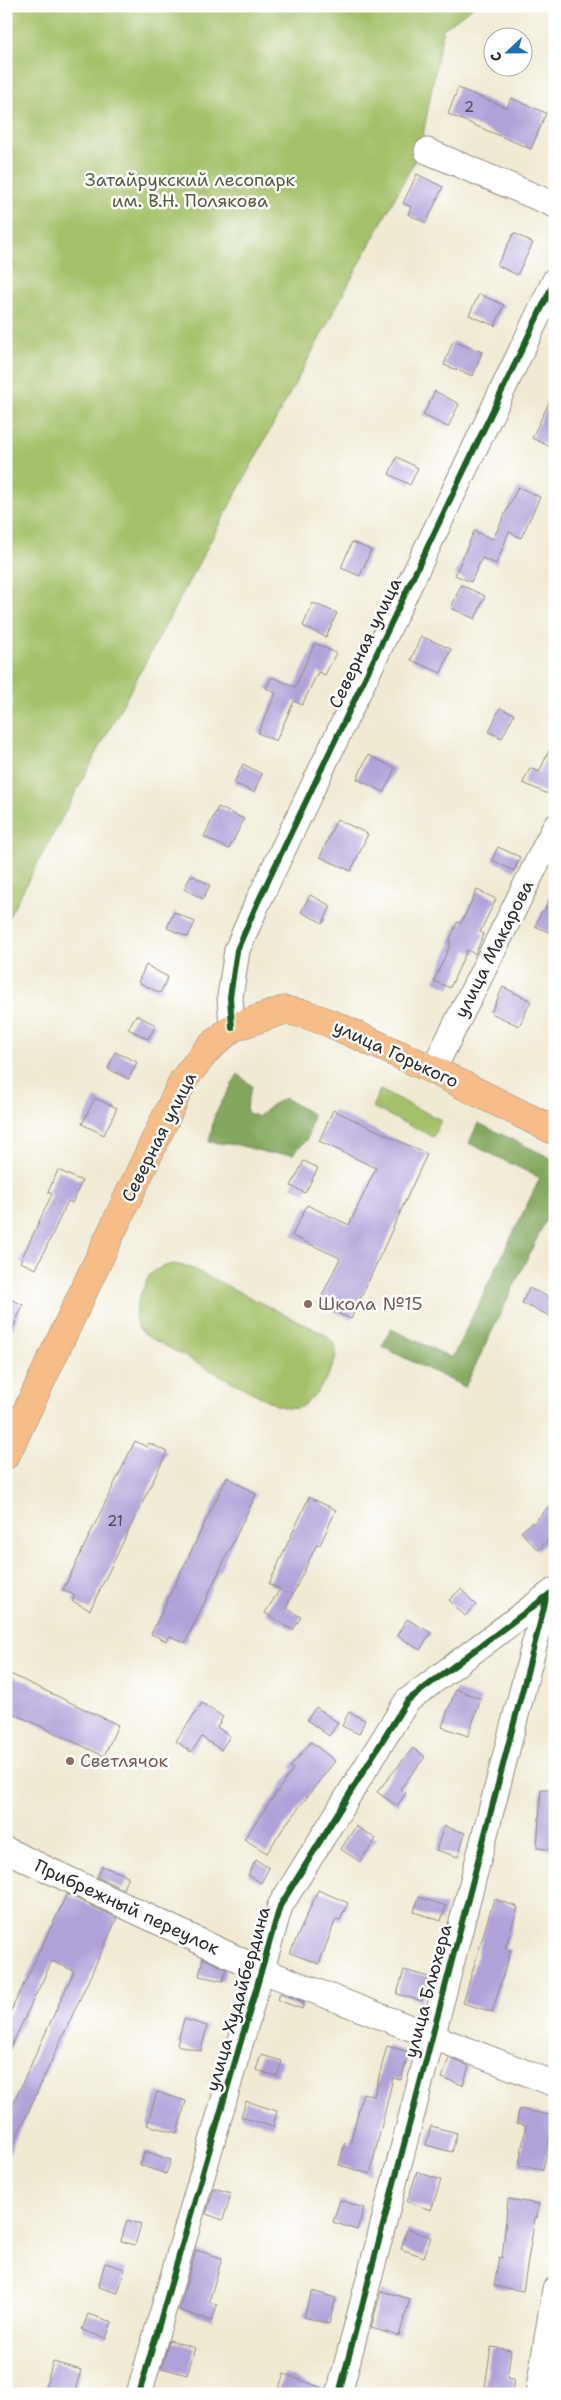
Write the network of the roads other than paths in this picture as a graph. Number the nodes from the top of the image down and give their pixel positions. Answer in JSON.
{"nodes":[{"id":1,"x":427,"y":151,"type":"dead end"},
{"id":2,"x":555,"y":205,"type":"edge"},
{"id":3,"x":555,"y":280,"type":"edge"},
{"id":4,"x":555,"y":827,"type":"edge"},
{"id":5,"x":232,"y":1028,"type":"junction"},
{"id":6,"x":433,"y":1070,"type":"junction"},
{"id":7,"x":555,"y":1131,"type":"edge"},
{"id":8,"x":6,"y":1455,"type":"edge"},
{"id":9,"x":551,"y":1593,"type":"edge"},
{"id":10,"x":6,"y":1850,"type":"edge"},
{"id":11,"x":261,"y":1970,"type":"junction"},
{"id":12,"x":432,"y":2035,"type":"junction"},
{"id":13,"x":555,"y":2084,"type":"edge"},
{"id":14,"x":555,"y":2289,"type":"edge"},
{"id":15,"x":138,"y":2394,"type":"edge"},
{"id":16,"x":339,"y":2394,"type":"edge"},
{"id":17,"x":538,"y":2394,"type":"edge"}],
"edges":[{"from":1,"to":2,"type":"street"},
{"from":3,"to":5,"type":"street","name":"Северная улица"},
{"from":4,"to":6,"type":"street","name":"улица Макарова"},
{"from":5,"to":6,"type":"main road","name":"улица Горького"},
{"from":5,"to":8,"type":"main road","name":"Северная улица"},
{"from":6,"to":7,"type":"main road","name":"улица Горького"},
{"from":9,"to":11,"type":"street","name":"улица Худайбердина"},
{"from":9,"to":12,"type":"street","name":"улица Блюхера"},
{"from":10,"to":11,"type":"street","name":"Прибрежный переулок"},
{"from":11,"to":12,"type":"street","name":"Прибрежный переулок"},
{"from":11,"to":15,"type":"street","name":"улица Худайбердина"},
{"from":12,"to":13,"type":"street","name":"Прибрежный переулок"},
{"from":12,"to":16,"type":"street","name":"улица Блюхера"},
{"from":14,"to":17,"type":"street"}]}
